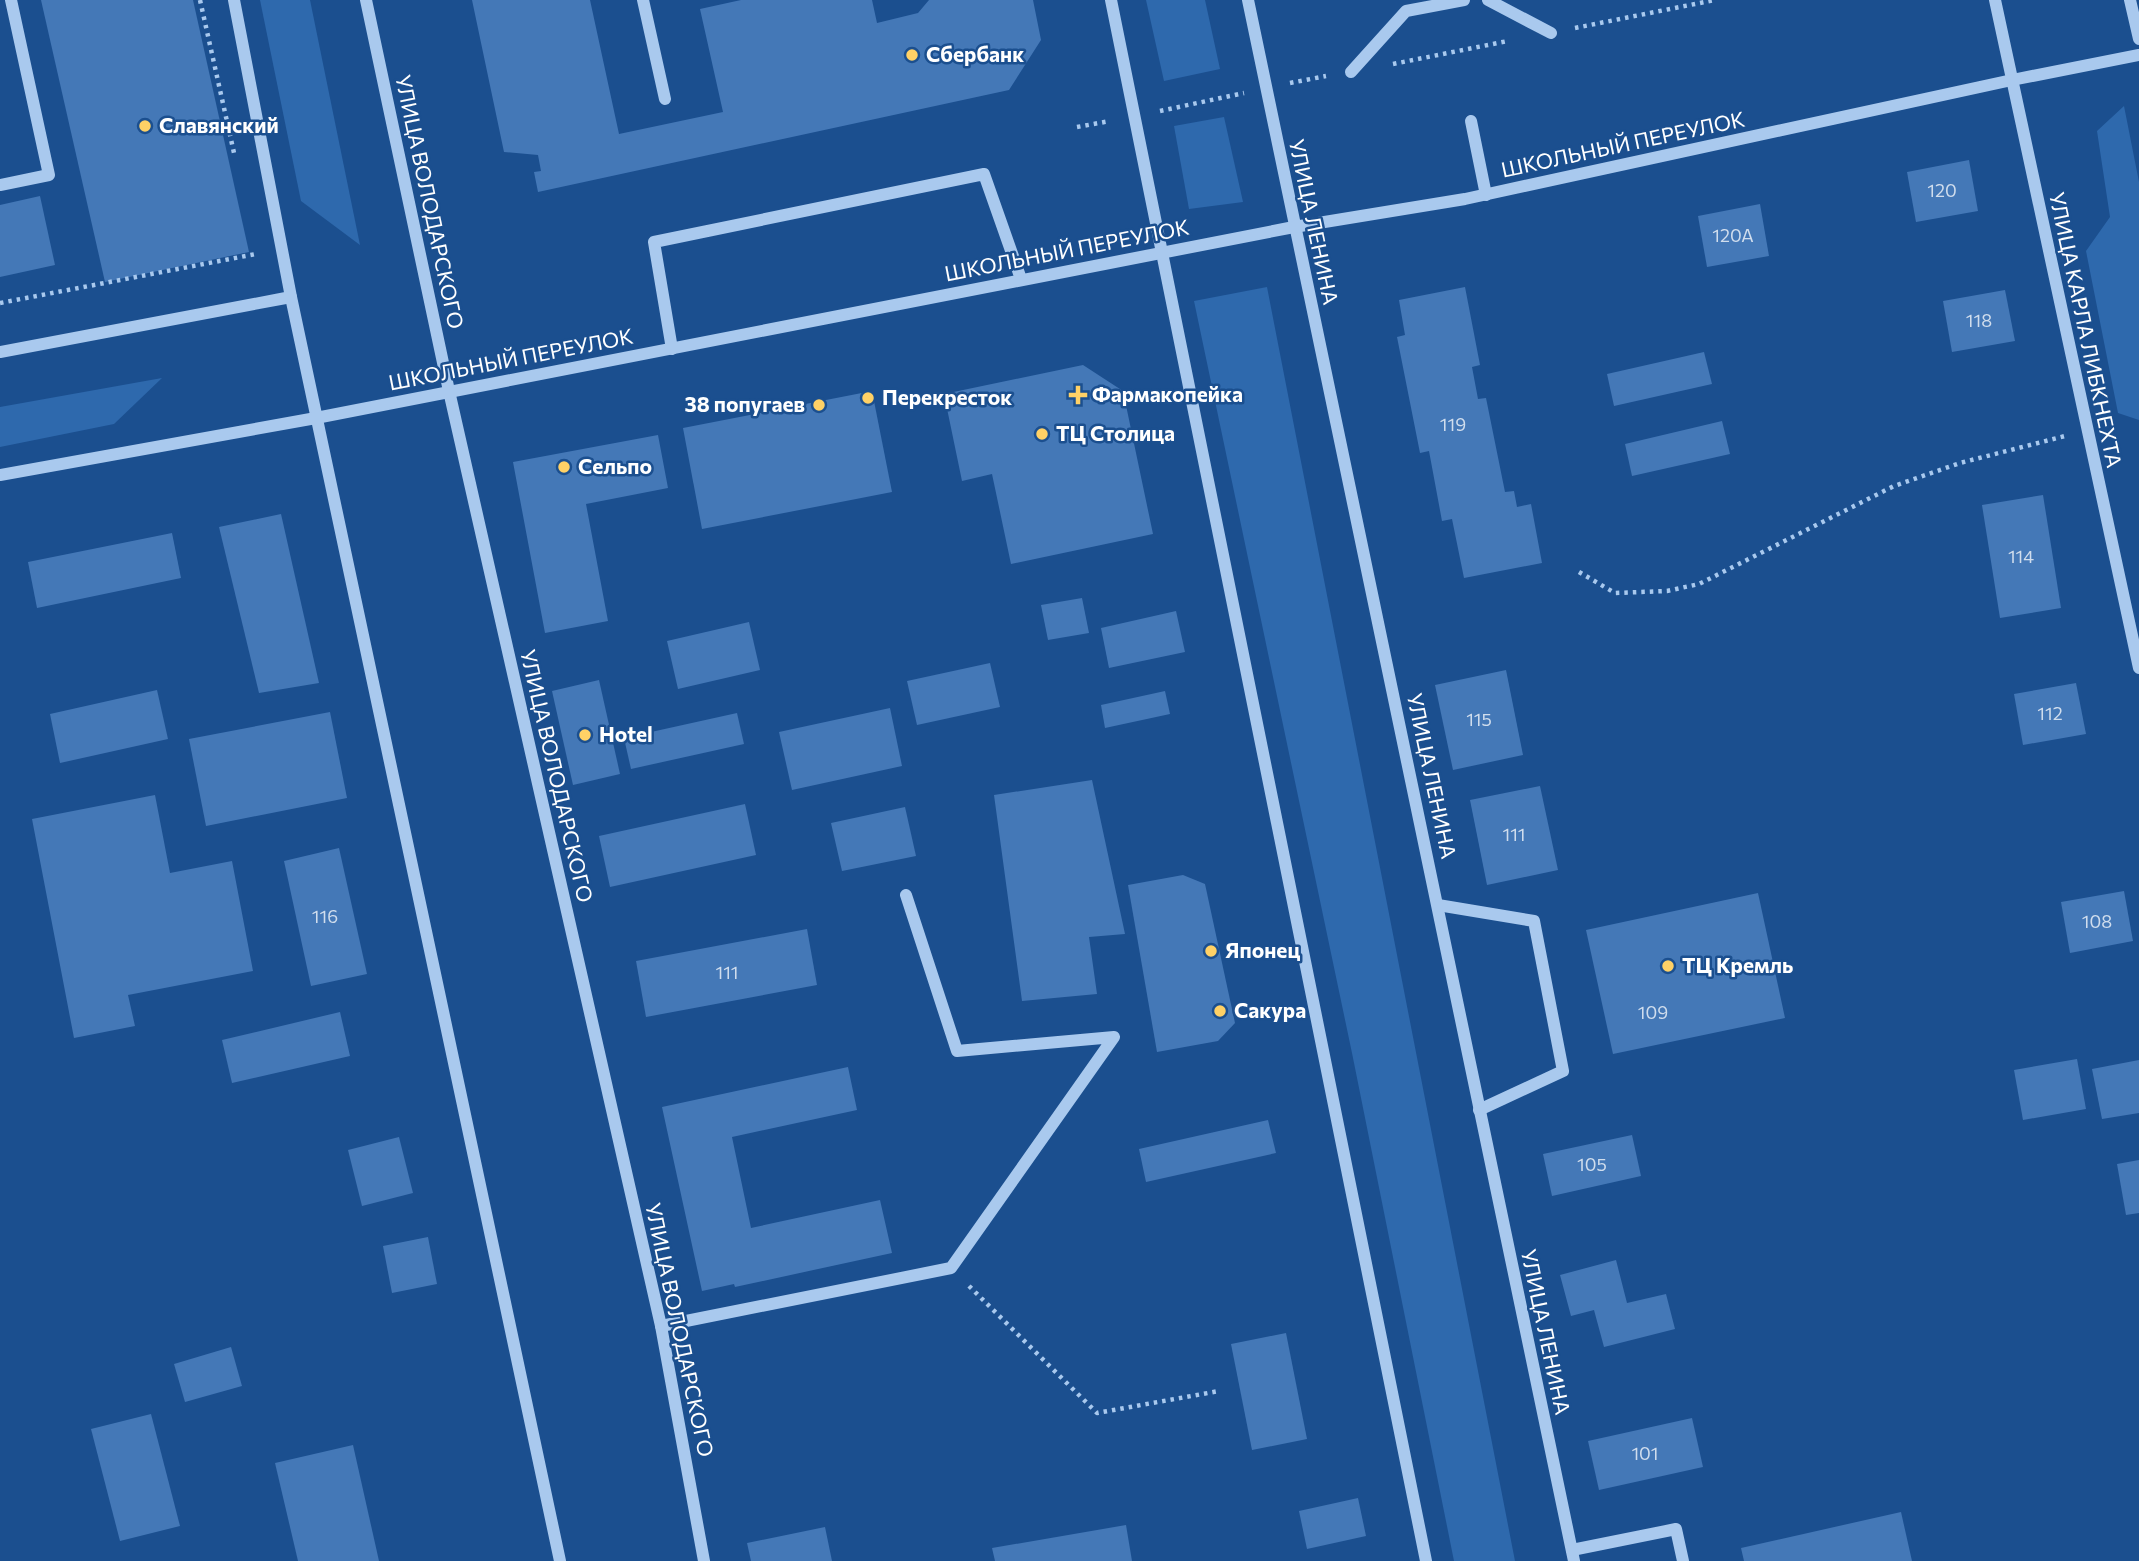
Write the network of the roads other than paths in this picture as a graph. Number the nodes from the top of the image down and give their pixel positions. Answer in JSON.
{"nodes":[{"id":1,"x":11,"y":0,"type":"edge"},
{"id":2,"x":234,"y":0,"type":"edge"},
{"id":3,"x":366,"y":0,"type":"edge"},
{"id":4,"x":643,"y":0,"type":"edge"},
{"id":5,"x":1111,"y":0,"type":"edge"},
{"id":6,"x":1248,"y":0,"type":"edge"},
{"id":7,"x":1464,"y":0,"type":"edge"},
{"id":8,"x":1488,"y":0,"type":"edge"},
{"id":9,"x":1995,"y":0,"type":"edge"},
{"id":10,"x":2130,"y":0,"type":"edge"},
{"id":11,"x":1551,"y":33,"type":"dead end"},
{"id":12,"x":2139,"y":38,"type":"edge"},
{"id":13,"x":2139,"y":55,"type":"edge"},
{"id":14,"x":1351,"y":72,"type":"dead end"},
{"id":15,"x":2012,"y":80,"type":"junction"},
{"id":16,"x":665,"y":99,"type":"dead end"},
{"id":17,"x":1471,"y":121,"type":"dead end"},
{"id":18,"x":0,"y":185,"type":"edge"},
{"id":19,"x":1486,"y":195,"type":"junction"},
{"id":20,"x":1294,"y":227,"type":"junction"},
{"id":21,"x":1163,"y":253,"type":"junction"},
{"id":22,"x":1021,"y":279,"type":"junction"},
{"id":23,"x":291,"y":297,"type":"junction"},
{"id":24,"x":672,"y":349,"type":"junction"},
{"id":25,"x":0,"y":352,"type":"edge"},
{"id":26,"x":449,"y":391,"type":"junction"},
{"id":27,"x":316,"y":418,"type":"junction"},
{"id":28,"x":0,"y":475,"type":"edge"},
{"id":29,"x":2139,"y":668,"type":"edge"},
{"id":30,"x":905,"y":895,"type":"dead end"},
{"id":31,"x":1438,"y":905,"type":"junction"},
{"id":32,"x":1479,"y":1110,"type":"junction"},
{"id":33,"x":661,"y":1326,"type":"junction"},
{"id":34,"x":1573,"y":1555,"type":"edge"},
{"id":35,"x":560,"y":1561,"type":"edge"},
{"id":36,"x":704,"y":1561,"type":"edge"},
{"id":37,"x":1426,"y":1561,"type":"edge"},
{"id":38,"x":1683,"y":1561,"type":"edge"}],
"edges":[{"from":1,"to":18,"type":"street"},
{"from":2,"to":23,"type":"street"},
{"from":3,"to":26,"type":"street","name":"УЛИЦА ВОЛОДАРСКОГО"},
{"from":4,"to":16,"type":"street"},
{"from":5,"to":21,"type":"street"},
{"from":6,"to":20,"type":"street","name":"УЛИЦА ЛЕНИНА"},
{"from":7,"to":14,"type":"street"},
{"from":8,"to":11,"type":"street"},
{"from":9,"to":15,"type":"street","name":"УЛИЦА КАРЛА ЛИБКНЕХТА"},
{"from":10,"to":12,"type":"street"},
{"from":13,"to":15,"type":"street","name":"ШКОЛЬНЫЙ ПЕРЕУЛОК"},
{"from":15,"to":19,"type":"street","name":"ШКОЛЬНЫЙ ПЕРЕУЛОК"},
{"from":15,"to":29,"type":"street","name":"УЛИЦА КАРЛА ЛИБКНЕХТА"},
{"from":17,"to":19,"type":"street"},
{"from":19,"to":20,"type":"street","name":"ШКОЛЬНЫЙ ПЕРЕУЛОК"},
{"from":20,"to":21,"type":"street","name":"ШКОЛЬНЫЙ ПЕРЕУЛОК"},
{"from":20,"to":31,"type":"street","name":"УЛИЦА ЛЕНИНА"},
{"from":21,"to":22,"type":"street","name":"ШКОЛЬНЫЙ ПЕРЕУЛОК"},
{"from":21,"to":37,"type":"street"},
{"from":22,"to":24,"type":"street","name":"ШКОЛЬНЫЙ ПЕРЕУЛОК"},
{"from":22,"to":24,"type":"street"},
{"from":23,"to":25,"type":"street"},
{"from":23,"to":27,"type":"street"},
{"from":24,"to":26,"type":"street","name":"ШКОЛЬНЫЙ ПЕРЕУЛОК"},
{"from":26,"to":27,"type":"street","name":"ШКОЛЬНЫЙ ПЕРЕУЛОК"},
{"from":26,"to":33,"type":"street","name":"УЛИЦА ВОЛОДАРСКОГО"},
{"from":27,"to":28,"type":"street","name":"ШКОЛЬНЫЙ ПЕРЕУЛОК"},
{"from":27,"to":35,"type":"street"},
{"from":30,"to":33,"type":"street"},
{"from":31,"to":32,"type":"street","name":"УЛИЦА ЛЕНИНА"},
{"from":31,"to":32,"type":"street"},
{"from":32,"to":34,"type":"street","name":"УЛИЦА ЛЕНИНА"},
{"from":33,"to":36,"type":"street","name":"УЛИЦА ВОЛОДАРСКОГО"},
{"from":34,"to":38,"type":"street"}]}
